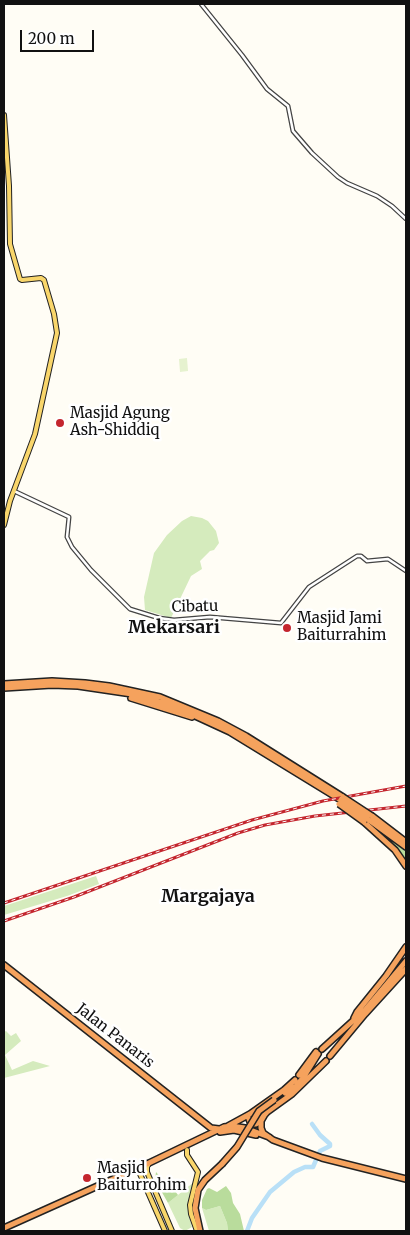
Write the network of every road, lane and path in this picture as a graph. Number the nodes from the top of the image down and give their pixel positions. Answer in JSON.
{"nodes":[{"id":1,"x":201,"y":4,"type":"edge"},
{"id":2,"x":4,"y":115,"type":"edge"},
{"id":3,"x":406,"y":219,"type":"edge"},
{"id":4,"x":14,"y":491,"type":"junction"},
{"id":5,"x":4,"y":525,"type":"edge"},
{"id":6,"x":406,"y":571,"type":"edge"},
{"id":7,"x":4,"y":684,"type":"edge"},
{"id":8,"x":4,"y":688,"type":"edge"},
{"id":9,"x":341,"y":800,"type":"junction"},
{"id":10,"x":368,"y":819,"type":"junction"},
{"id":11,"x":406,"y":842,"type":"edge"},
{"id":12,"x":406,"y":847,"type":"edge"},
{"id":13,"x":406,"y":866,"type":"edge"},
{"id":14,"x":406,"y":947,"type":"edge"},
{"id":15,"x":406,"y":961,"type":"edge"},
{"id":16,"x":4,"y":965,"type":"edge"},
{"id":17,"x":406,"y":969,"type":"edge"},
{"id":18,"x":353,"y":1021,"type":"junction"},
{"id":19,"x":319,"y":1050,"type":"junction"},
{"id":20,"x":330,"y":1056,"type":"dead end"},
{"id":21,"x":326,"y":1061,"type":"dead end"},
{"id":22,"x":299,"y":1076,"type":"dead end"},
{"id":23,"x":295,"y":1080,"type":"dead end"},
{"id":24,"x":292,"y":1094,"type":"junction"},
{"id":25,"x":275,"y":1101,"type":"junction"},
{"id":26,"x":260,"y":1107,"type":"junction"},
{"id":27,"x":265,"y":1114,"type":"junction"},
{"id":28,"x":249,"y":1119,"type":"junction"},
{"id":29,"x":261,"y":1121,"type":"junction"},
{"id":30,"x":227,"y":1126,"type":"junction"},
{"id":31,"x":211,"y":1128,"type":"junction"},
{"id":32,"x":220,"y":1129,"type":"junction"},
{"id":33,"x":244,"y":1130,"type":"junction"},
{"id":34,"x":256,"y":1134,"type":"junction"},
{"id":35,"x":209,"y":1135,"type":"junction"},
{"id":36,"x":270,"y":1139,"type":"junction"},
{"id":37,"x":176,"y":1150,"type":"junction"},
{"id":38,"x":187,"y":1150,"type":"joint"},
{"id":39,"x":192,"y":1162,"type":"junction"},
{"id":40,"x":147,"y":1164,"type":"junction"},
{"id":41,"x":140,"y":1174,"type":"junction"},
{"id":42,"x":406,"y":1179,"type":"edge"},
{"id":43,"x":76,"y":1196,"type":"junction"},
{"id":44,"x":4,"y":1229,"type":"edge"},
{"id":45,"x":165,"y":1231,"type":"edge"},
{"id":46,"x":172,"y":1231,"type":"edge"},
{"id":47,"x":199,"y":1231,"type":"edge"}],
"edges":[{"from":1,"to":3,"type":"street"},
{"from":2,"to":4,"type":"main road"},
{"from":4,"to":5,"type":"main road"},
{"from":4,"to":6,"type":"street","name":"Cibatu"},
{"from":7,"to":9,"type":"highway"},
{"from":8,"to":9,"type":"highway"},
{"from":9,"to":10,"type":"highway","bridge":true},
{"from":10,"to":11,"type":"highway"},
{"from":10,"to":12,"type":"highway"},
{"from":10,"to":13,"type":"highway"},
{"from":14,"to":18,"type":"highway"},
{"from":15,"to":18,"type":"highway"},
{"from":16,"to":31,"type":"highway","name":"Jalan Panaris"},
{"from":17,"to":20,"type":"highway"},
{"from":18,"to":19,"type":"highway"},
{"from":19,"to":22,"type":"highway"},
{"from":19,"to":25,"type":"highway"},
{"from":21,"to":24,"type":"highway"},
{"from":23,"to":26,"type":"highway"},
{"from":24,"to":25,"type":"highway"},
{"from":24,"to":27,"type":"highway"},
{"from":25,"to":47,"type":"highway","bridge":true},
{"from":26,"to":28,"type":"highway"},
{"from":26,"to":30,"type":"highway"},
{"from":27,"to":28,"type":"highway"},
{"from":27,"to":29,"type":"highway"},
{"from":28,"to":33,"type":"highway"},
{"from":29,"to":34,"type":"highway"},
{"from":29,"to":36,"type":"highway"},
{"from":30,"to":32,"type":"highway"},
{"from":30,"to":33,"type":"highway"},
{"from":31,"to":32,"type":"highway"},
{"from":31,"to":35,"type":"highway"},
{"from":32,"to":35,"type":"highway"},
{"from":33,"to":34,"type":"highway"},
{"from":33,"to":38,"type":"highway"},
{"from":34,"to":36,"type":"highway"},
{"from":35,"to":37,"type":"highway"},
{"from":36,"to":42,"type":"highway"},
{"from":37,"to":39,"type":"main road"},
{"from":37,"to":40,"type":"highway"},
{"from":38,"to":39,"type":"main road"},
{"from":39,"to":47,"type":"main road"},
{"from":40,"to":41,"type":"main road"},
{"from":40,"to":43,"type":"highway"},
{"from":40,"to":46,"type":"main road"},
{"from":41,"to":43,"type":"highway"},
{"from":41,"to":45,"type":"main road"},
{"from":43,"to":44,"type":"highway"}]}
